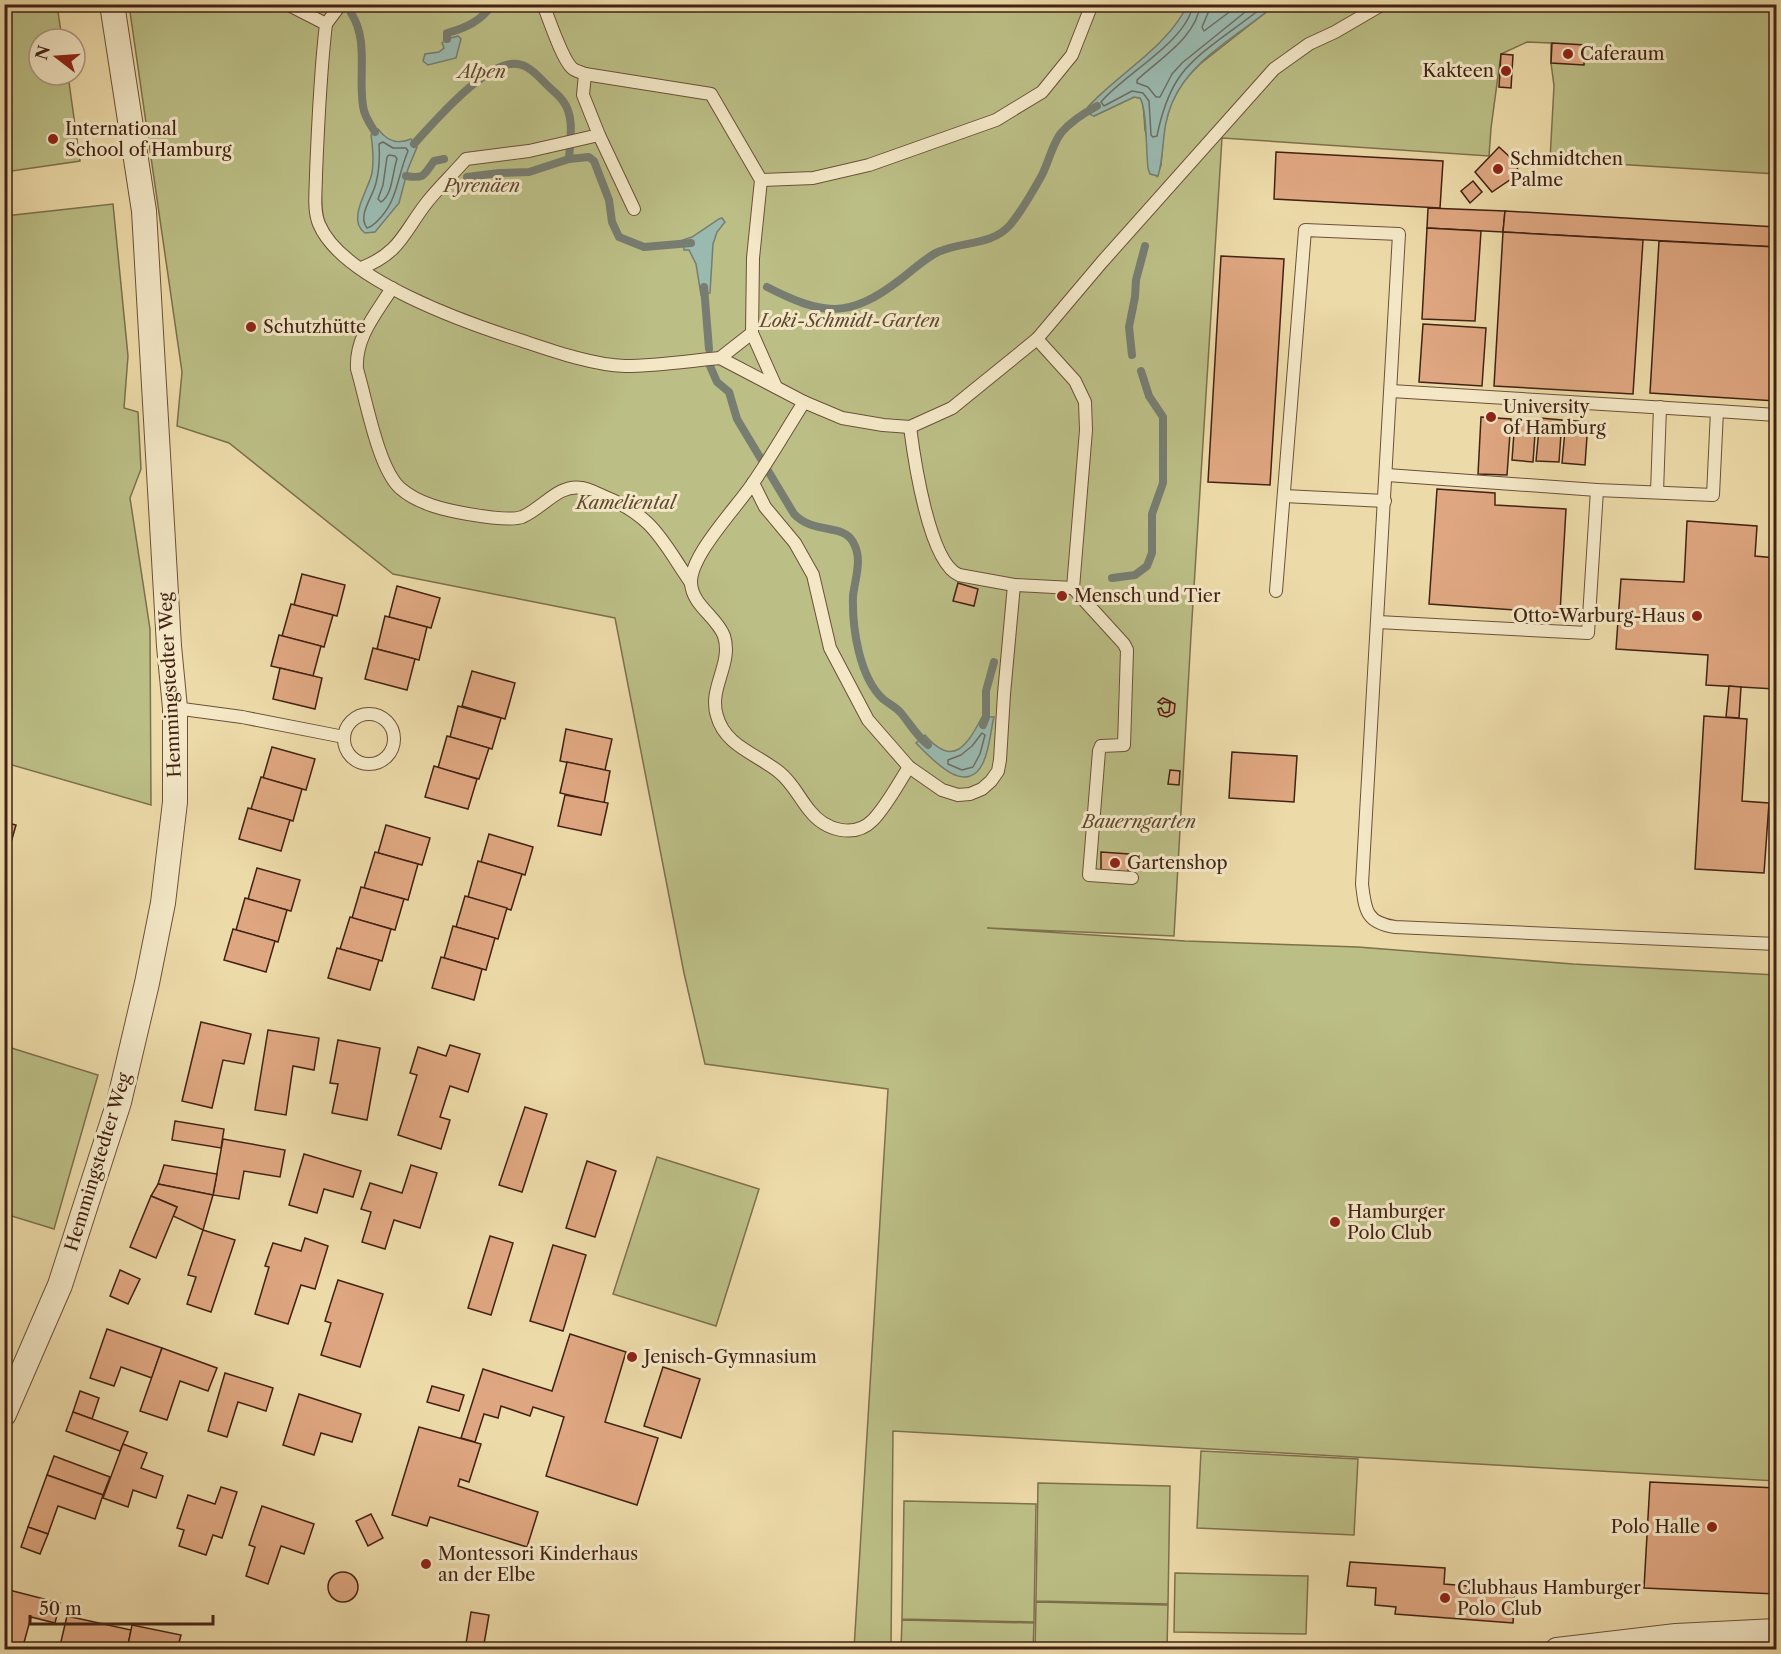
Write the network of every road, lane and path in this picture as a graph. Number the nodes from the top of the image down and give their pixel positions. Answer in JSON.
{"nodes":[{"id":1,"x":112,"y":4,"type":"edge"},
{"id":2,"x":287,"y":4,"type":"edge"},
{"id":3,"x":341,"y":4,"type":"edge"},
{"id":4,"x":543,"y":4,"type":"edge"},
{"id":5,"x":1092,"y":4,"type":"edge"},
{"id":6,"x":1383,"y":4,"type":"edge"},
{"id":7,"x":326,"y":24,"type":"junction"},
{"id":8,"x":585,"y":74,"type":"junction"},
{"id":9,"x":599,"y":135,"type":"junction"},
{"id":10,"x":761,"y":180,"type":"junction"},
{"id":11,"x":634,"y":209,"type":"dead end"},
{"id":12,"x":361,"y":268,"type":"junction"},
{"id":13,"x":392,"y":288,"type":"junction"},
{"id":14,"x":752,"y":333,"type":"junction"},
{"id":15,"x":1037,"y":339,"type":"junction"},
{"id":16,"x":720,"y":358,"type":"junction"},
{"id":17,"x":776,"y":387,"type":"junction"},
{"id":18,"x":1391,"y":391,"type":"junction"},
{"id":19,"x":804,"y":402,"type":"junction"},
{"id":20,"x":1660,"y":407,"type":"junction"},
{"id":21,"x":1717,"y":411,"type":"junction"},
{"id":22,"x":1776,"y":415,"type":"edge"},
{"id":23,"x":910,"y":428,"type":"junction"},
{"id":24,"x":1387,"y":475,"type":"junction"},
{"id":25,"x":754,"y":482,"type":"junction"},
{"id":26,"x":1598,"y":490,"type":"junction"},
{"id":27,"x":1657,"y":492,"type":"junction"},
{"id":28,"x":1284,"y":496,"type":"junction"},
{"id":29,"x":1385,"y":501,"type":"junction"},
{"id":30,"x":673,"y":556,"type":"junction"},
{"id":31,"x":700,"y":557,"type":"junction"},
{"id":32,"x":691,"y":583,"type":"junction"},
{"id":33,"x":1014,"y":585,"type":"junction"},
{"id":34,"x":1072,"y":588,"type":"junction"},
{"id":35,"x":1276,"y":591,"type":"dead end"},
{"id":36,"x":1378,"y":622,"type":"junction"},
{"id":37,"x":175,"y":708,"type":"junction"},
{"id":38,"x":344,"y":737,"type":"junction"},
{"id":39,"x":909,"y":767,"type":"junction"},
{"id":40,"x":1132,"y":878,"type":"dead end"},
{"id":41,"x":1776,"y":944,"type":"edge"},
{"id":42,"x":4,"y":1414,"type":"edge"},
{"id":43,"x":1776,"y":1631,"type":"edge"},
{"id":44,"x":1557,"y":1650,"type":"edge"}],
"edges":[{"from":1,"to":37,"type":"street","name":"Hemmingstedter Weg"},
{"from":2,"to":7,"type":"lane"},
{"from":3,"to":7,"type":"lane"},
{"from":4,"to":8,"type":"lane"},
{"from":5,"to":10,"type":"lane"},
{"from":6,"to":15,"type":"lane"},
{"from":7,"to":12,"type":"lane"},
{"from":8,"to":9,"type":"lane"},
{"from":8,"to":10,"type":"lane"},
{"from":9,"to":11,"type":"lane"},
{"from":9,"to":12,"type":"lane"},
{"from":10,"to":14,"type":"lane"},
{"from":12,"to":13,"type":"lane"},
{"from":13,"to":16,"type":"lane"},
{"from":13,"to":30,"type":"lane"},
{"from":14,"to":16,"type":"lane"},
{"from":14,"to":17,"type":"lane"},
{"from":15,"to":23,"type":"lane"},
{"from":15,"to":34,"type":"lane"},
{"from":16,"to":17,"type":"lane"},
{"from":17,"to":19,"type":"lane"},
{"from":18,"to":20,"type":"lane"},
{"from":18,"to":24,"type":"lane"},
{"from":18,"to":28,"type":"lane"},
{"from":19,"to":23,"type":"lane"},
{"from":19,"to":25,"type":"lane"},
{"from":20,"to":21,"type":"lane"},
{"from":20,"to":27,"type":"lane"},
{"from":21,"to":22,"type":"lane"},
{"from":21,"to":27,"type":"lane"},
{"from":23,"to":33,"type":"lane"},
{"from":24,"to":26,"type":"lane"},
{"from":24,"to":29,"type":"lane"},
{"from":25,"to":31,"type":"lane"},
{"from":25,"to":39,"type":"lane"},
{"from":26,"to":27,"type":"lane"},
{"from":26,"to":36,"type":"lane"},
{"from":28,"to":29,"type":"lane"},
{"from":28,"to":35,"type":"lane"},
{"from":29,"to":36,"type":"lane"},
{"from":30,"to":31,"type":"lane"},
{"from":30,"to":32,"type":"lane"},
{"from":31,"to":32,"type":"lane"},
{"from":32,"to":39,"type":"lane"},
{"from":33,"to":34,"type":"lane"},
{"from":33,"to":39,"type":"lane"},
{"from":34,"to":40,"type":"lane"},
{"from":36,"to":41,"type":"lane"},
{"from":37,"to":38,"type":"lane"},
{"from":37,"to":42,"type":"street","name":"Hemmingstedter Weg"},
{"from":38,"to":38,"type":"lane"},
{"from":43,"to":44,"type":"street"}]}
